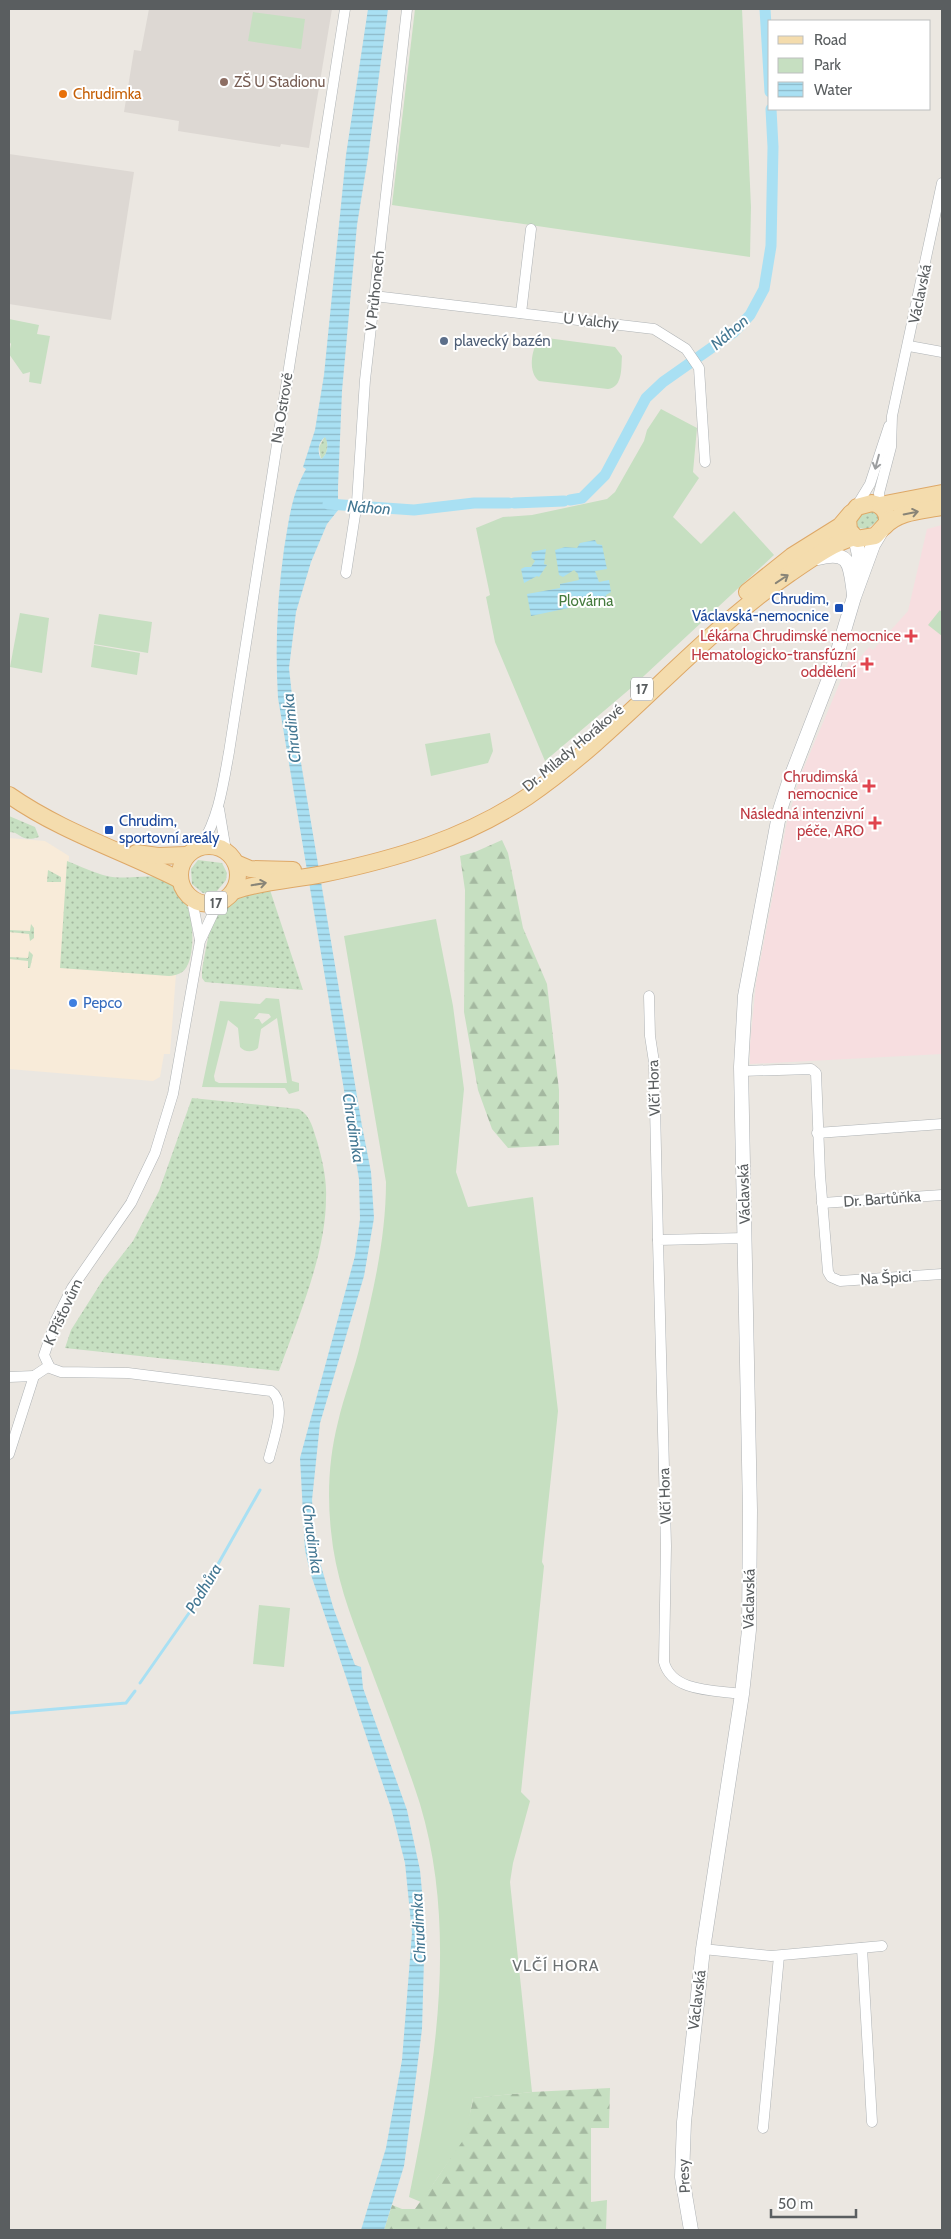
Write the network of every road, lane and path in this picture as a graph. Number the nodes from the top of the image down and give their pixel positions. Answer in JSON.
{"nodes":[{"id":1,"x":345,"y":9,"type":"edge"},
{"id":2,"x":407,"y":9,"type":"edge"},
{"id":3,"x":942,"y":183,"type":"edge"},
{"id":4,"x":531,"y":229,"type":"dead end"},
{"id":5,"x":374,"y":296,"type":"junction"},
{"id":6,"x":521,"y":313,"type":"junction"},
{"id":7,"x":909,"y":346,"type":"junction"},
{"id":8,"x":942,"y":352,"type":"edge"},
{"id":9,"x":892,"y":416,"type":"junction"},
{"id":10,"x":705,"y":462,"type":"dead end"},
{"id":11,"x":942,"y":493,"type":"edge"},
{"id":12,"x":880,"y":505,"type":"junction"},
{"id":13,"x":942,"y":507,"type":"edge"},
{"id":14,"x":853,"y":511,"type":"junction"},
{"id":15,"x":883,"y":529,"type":"junction"},
{"id":16,"x":854,"y":537,"type":"junction"},
{"id":17,"x":812,"y":559,"type":"junction"},
{"id":18,"x":346,"y":573,"type":"dead end"},
{"id":19,"x":854,"y":597,"type":"junction"},
{"id":20,"x":9,"y":795,"type":"edge"},
{"id":21,"x":219,"y":808,"type":"junction"},
{"id":22,"x":476,"y":826,"type":"junction"},
{"id":23,"x":201,"y":846,"type":"junction"},
{"id":24,"x":122,"y":852,"type":"junction"},
{"id":25,"x":186,"y":855,"type":"junction"},
{"id":26,"x":231,"y":857,"type":"junction"},
{"id":27,"x":283,"y":875,"type":"junction"},
{"id":28,"x":180,"y":880,"type":"junction"},
{"id":29,"x":234,"y":891,"type":"junction"},
{"id":30,"x":192,"y":900,"type":"junction"},
{"id":31,"x":218,"y":903,"type":"junction"},
{"id":32,"x":200,"y":941,"type":"junction"},
{"id":33,"x":649,"y":996,"type":"dead end"},
{"id":34,"x":741,"y":1071,"type":"junction"},
{"id":35,"x":942,"y":1124,"type":"edge"},
{"id":36,"x":817,"y":1133,"type":"junction"},
{"id":37,"x":942,"y":1195,"type":"edge"},
{"id":38,"x":822,"y":1203,"type":"junction"},
{"id":39,"x":745,"y":1238,"type":"junction"},
{"id":40,"x":658,"y":1240,"type":"junction"},
{"id":41,"x":942,"y":1274,"type":"edge"},
{"id":42,"x":49,"y":1366,"type":"junction"},
{"id":43,"x":34,"y":1376,"type":"junction"},
{"id":44,"x":9,"y":1377,"type":"edge"},
{"id":45,"x":9,"y":1454,"type":"edge"},
{"id":46,"x":269,"y":1458,"type":"dead end"},
{"id":47,"x":742,"y":1694,"type":"junction"},
{"id":48,"x":882,"y":1946,"type":"dead end"},
{"id":49,"x":862,"y":1948,"type":"junction"},
{"id":50,"x":703,"y":1950,"type":"junction"},
{"id":51,"x":779,"y":1956,"type":"junction"},
{"id":52,"x":684,"y":2122,"type":"joint"},
{"id":53,"x":872,"y":2122,"type":"dead end"},
{"id":54,"x":763,"y":2128,"type":"dead end"},
{"id":55,"x":691,"y":2230,"type":"edge"}],
"edges":[{"from":1,"to":21,"type":"street","name":"Na Ostrově"},
{"from":2,"to":5,"type":"street","name":"V Průhonech"},
{"from":3,"to":7,"type":"street","name":"Václavská"},
{"from":4,"to":6,"type":"street"},
{"from":5,"to":6,"type":"street","name":"U Valchy"},
{"from":5,"to":18,"type":"street","name":"V Průhonech"},
{"from":6,"to":10,"type":"street","name":"U Valchy"},
{"from":7,"to":8,"type":"street","name":"Václavská"},
{"from":7,"to":9,"type":"street","name":"Václavská"},
{"from":9,"to":12,"type":"street","name":"Václavská"},
{"from":9,"to":14,"type":"street","name":"Václavská","one_way":true},
{"from":11,"to":12,"type":"main road"},
{"from":12,"to":14,"type":"main road"},
{"from":12,"to":15,"type":"main road"},
{"from":15,"to":13,"type":"main road","one_way":true},
{"from":14,"to":16,"type":"main road"},
{"from":14,"to":22,"type":"main road","name":"Dr. Milady Horákové","number":"17"},
{"from":15,"to":16,"type":"main road"},
{"from":15,"to":19,"type":"street","name":"Václavská"},
{"from":16,"to":17,"type":"main road","name":"Dr. Milady Horákové","number":"17"},
{"from":16,"to":19,"type":"street","name":"Václavská"},
{"from":17,"to":19,"type":"street"},
{"from":22,"to":17,"type":"main road","name":"Dr. Milady Horákové","number":"17","one_way":true},
{"from":19,"to":34,"type":"street","name":"Václavská"},
{"from":20,"to":24,"type":"main road"},
{"from":21,"to":23,"type":"street","name":"Na Ostrově"},
{"from":21,"to":26,"type":"street","name":"Na Ostrově"},
{"from":22,"to":27,"type":"main road","name":"Dr. Milady Horákové","number":"17"},
{"from":23,"to":25,"type":"main road"},
{"from":23,"to":26,"type":"main road","number":"17"},
{"from":24,"to":25,"type":"main road"},
{"from":24,"to":28,"type":"main road"},
{"from":25,"to":28,"type":"main road"},
{"from":26,"to":27,"type":"main road","number":"17"},
{"from":26,"to":29,"type":"main road","number":"17"},
{"from":29,"to":27,"type":"main road","number":"17","one_way":true},
{"from":28,"to":30,"type":"main road","number":"17"},
{"from":29,"to":31,"type":"main road","number":"17"},
{"from":30,"to":31,"type":"main road","number":"17"},
{"from":30,"to":32,"type":"street"},
{"from":31,"to":32,"type":"street"},
{"from":32,"to":42,"type":"street","name":"K Píšťovům"},
{"from":33,"to":40,"type":"street","name":"Vlčí Hora"},
{"from":34,"to":36,"type":"street"},
{"from":34,"to":39,"type":"street","name":"Václavská"},
{"from":35,"to":36,"type":"street"},
{"from":36,"to":38,"type":"street"},
{"from":37,"to":38,"type":"street","name":"Dr. Bartůňka"},
{"from":38,"to":41,"type":"street","name":"Na Špici"},
{"from":39,"to":40,"type":"street"},
{"from":39,"to":47,"type":"street","name":"Václavská"},
{"from":40,"to":47,"type":"street","name":"Vlčí Hora"},
{"from":42,"to":43,"type":"street"},
{"from":42,"to":46,"type":"street","name":"K Píšťovům"},
{"from":43,"to":44,"type":"street"},
{"from":43,"to":45,"type":"street"},
{"from":47,"to":50,"type":"street","name":"Václavská"},
{"from":48,"to":49,"type":"street"},
{"from":49,"to":51,"type":"street"},
{"from":49,"to":53,"type":"street"},
{"from":50,"to":51,"type":"street"},
{"from":50,"to":52,"type":"street","name":"Václavská"},
{"from":51,"to":54,"type":"street"},
{"from":52,"to":55,"type":"street","name":"Presy"}]}
